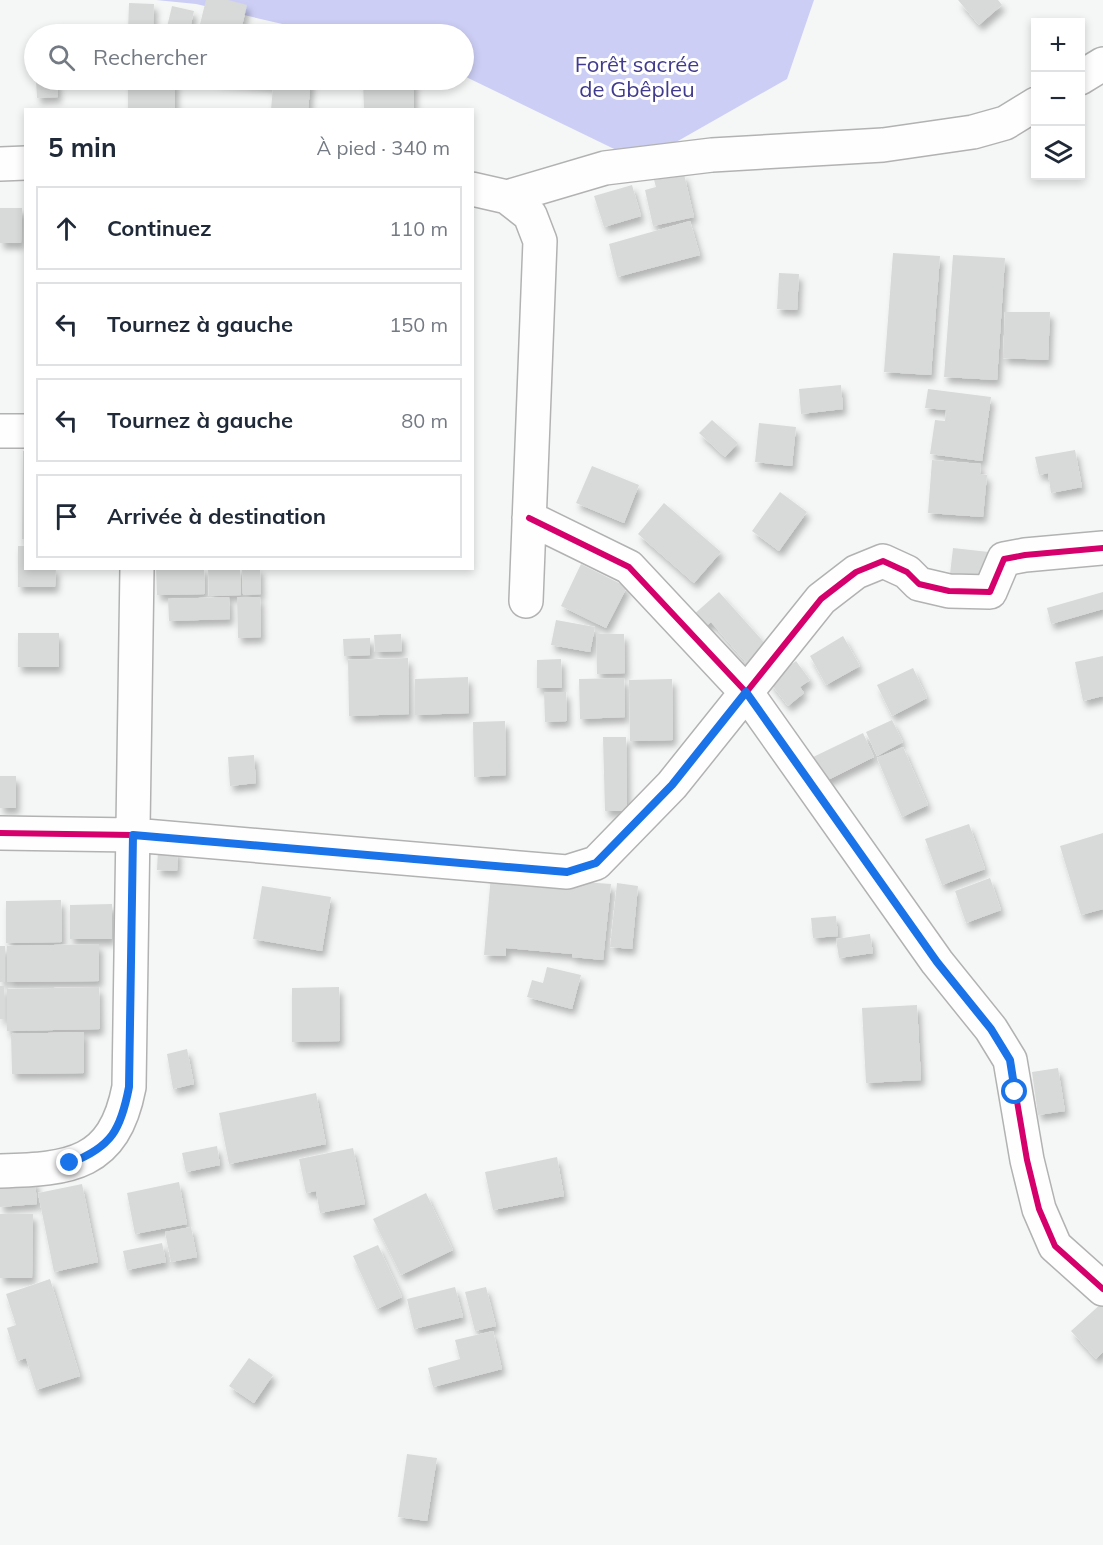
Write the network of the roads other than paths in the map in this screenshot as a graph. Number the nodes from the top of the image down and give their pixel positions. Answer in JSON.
{"nodes":[{"id":1,"x":1103,"y":64,"type":"edge"},
{"id":2,"x":1085,"y":75,"type":"edge"},
{"id":3,"x":1031,"y":107,"type":"edge"},
{"id":4,"x":24,"y":163,"type":"edge"},
{"id":5,"x":0,"y":164,"type":"edge"},
{"id":6,"x":474,"y":189,"type":"edge"},
{"id":7,"x":507,"y":197,"type":"junction"},
{"id":8,"x":0,"y":431,"type":"edge"},
{"id":9,"x":24,"y":431,"type":"edge"},
{"id":10,"x":529,"y":518,"type":"junction"},
{"id":11,"x":1103,"y":548,"type":"edge"},
{"id":12,"x":137,"y":570,"type":"edge"},
{"id":13,"x":526,"y":601,"type":"dead end"},
{"id":14,"x":746,"y":692,"type":"junction"},
{"id":15,"x":0,"y":833,"type":"edge"},
{"id":16,"x":133,"y":835,"type":"junction"},
{"id":17,"x":0,"y":1171,"type":"edge"},
{"id":18,"x":1103,"y":1289,"type":"edge"}],
"edges":[{"from":1,"to":2,"type":"street"},
{"from":3,"to":7,"type":"street"},
{"from":4,"to":5,"type":"street"},
{"from":6,"to":7,"type":"street"},
{"from":7,"to":10,"type":"street"},
{"from":8,"to":9,"type":"street"},
{"from":10,"to":13,"type":"street"},
{"from":10,"to":14,"type":"street"},
{"from":11,"to":14,"type":"street"},
{"from":12,"to":16,"type":"street"},
{"from":14,"to":16,"type":"street"},
{"from":14,"to":18,"type":"street"},
{"from":15,"to":16,"type":"street"},
{"from":16,"to":17,"type":"street"}]}
